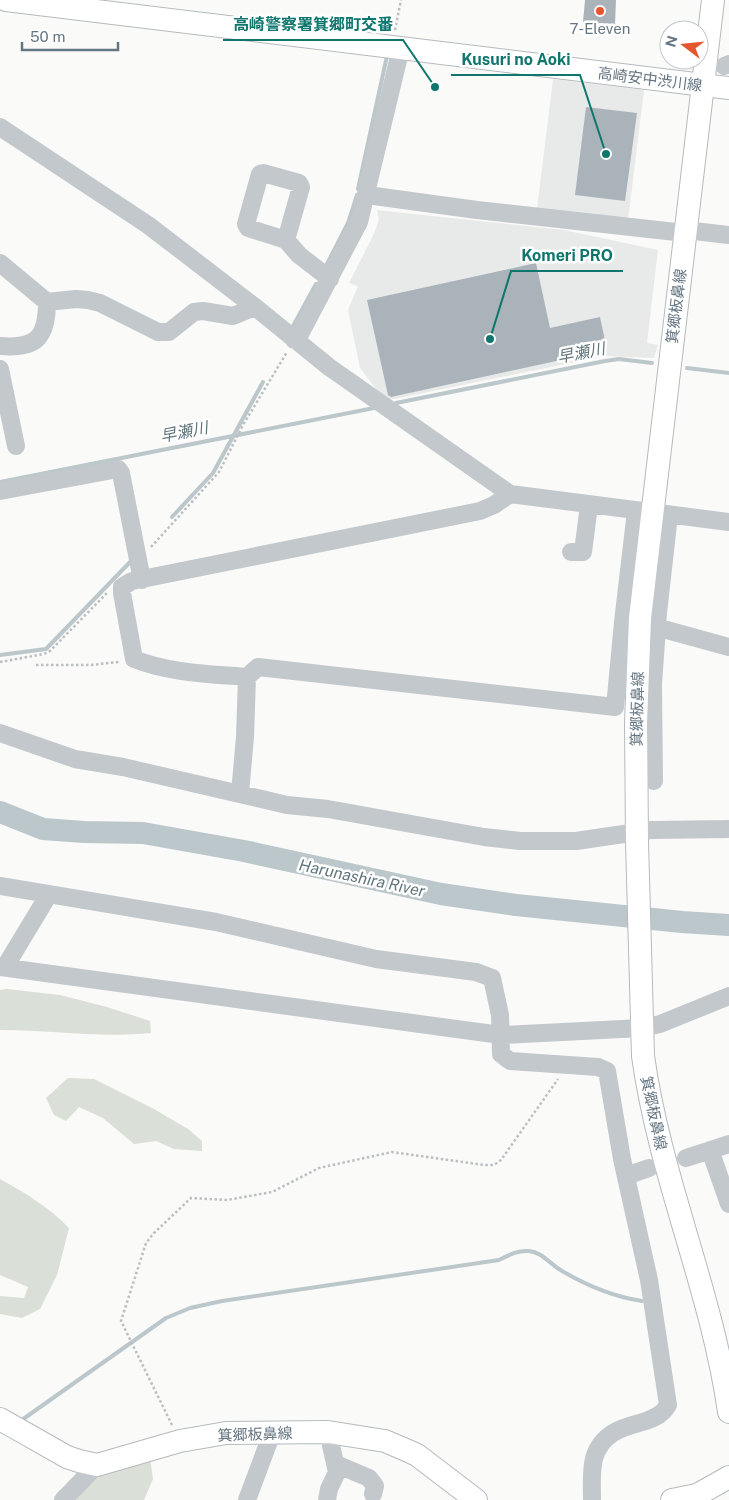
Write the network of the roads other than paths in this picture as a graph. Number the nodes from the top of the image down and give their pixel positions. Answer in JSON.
{"nodes":[{"id":1,"x":6,"y":0,"type":"edge"},
{"id":2,"x":713,"y":0,"type":"edge"},
{"id":3,"x":397,"y":41,"type":"junction"},
{"id":4,"x":702,"y":85,"type":"junction"},
{"id":5,"x":729,"y":88,"type":"edge"},
{"id":6,"x":0,"y":127,"type":"edge"},
{"id":7,"x":366,"y":195,"type":"junction"},
{"id":8,"x":685,"y":233,"type":"junction"},
{"id":9,"x":729,"y":235,"type":"edge"},
{"id":10,"x":286,"y":240,"type":"dead end"},
{"id":11,"x":0,"y":263,"type":"edge"},
{"id":12,"x":330,"y":279,"type":"junction"},
{"id":13,"x":47,"y":302,"type":"junction"},
{"id":14,"x":255,"y":307,"type":"junction"},
{"id":15,"x":292,"y":343,"type":"junction"},
{"id":16,"x":0,"y":346,"type":"edge"},
{"id":17,"x":0,"y":369,"type":"edge"},
{"id":18,"x":16,"y":446,"type":"dead end"},
{"id":19,"x":0,"y":491,"type":"edge"},
{"id":20,"x":510,"y":494,"type":"junction"},
{"id":21,"x":589,"y":505,"type":"junction"},
{"id":22,"x":652,"y":513,"type":"junction"},
{"id":23,"x":729,"y":522,"type":"edge"},
{"id":24,"x":571,"y":552,"type":"dead end"},
{"id":25,"x":137,"y":580,"type":"junction"},
{"id":26,"x":656,"y":628,"type":"junction"},
{"id":27,"x":729,"y":646,"type":"edge"},
{"id":28,"x":247,"y":677,"type":"junction"},
{"id":29,"x":0,"y":733,"type":"edge"},
{"id":30,"x":654,"y":781,"type":"dead end"},
{"id":31,"x":240,"y":794,"type":"junction"},
{"id":32,"x":729,"y":829,"type":"edge"},
{"id":33,"x":637,"y":837,"type":"junction"},
{"id":34,"x":0,"y":886,"type":"edge"},
{"id":35,"x":49,"y":894,"type":"junction"},
{"id":36,"x":3,"y":967,"type":"edge"},
{"id":37,"x":729,"y":996,"type":"edge"},
{"id":38,"x":642,"y":1028,"type":"junction"},
{"id":39,"x":501,"y":1035,"type":"junction"},
{"id":40,"x":729,"y":1144,"type":"edge"},
{"id":41,"x":710,"y":1150,"type":"junction"},
{"id":42,"x":686,"y":1158,"type":"dead end"},
{"id":43,"x":649,"y":1168,"type":"dead end"},
{"id":44,"x":626,"y":1176,"type":"junction"},
{"id":45,"x":729,"y":1204,"type":"edge"},
{"id":46,"x":729,"y":1412,"type":"edge"},
{"id":47,"x":0,"y":1418,"type":"edge"},
{"id":48,"x":328,"y":1432,"type":"junction"},
{"id":49,"x":272,"y":1433,"type":"junction"},
{"id":50,"x":336,"y":1464,"type":"junction"},
{"id":51,"x":98,"y":1465,"type":"junction"},
{"id":52,"x":729,"y":1477,"type":"edge"},
{"id":53,"x":373,"y":1494,"type":"dead end"},
{"id":54,"x":707,"y":1496,"type":"edge"},
{"id":55,"x":63,"y":1500,"type":"edge"},
{"id":56,"x":247,"y":1500,"type":"edge"},
{"id":57,"x":326,"y":1500,"type":"edge"},
{"id":58,"x":476,"y":1500,"type":"edge"},
{"id":59,"x":592,"y":1500,"type":"edge"},
{"id":60,"x":672,"y":1500,"type":"edge"}],
"edges":[{"from":1,"to":3,"type":"main road","name":"高崎安中渋川線"},
{"from":2,"to":4,"type":"main road","name":"箕郷板鼻線"},
{"from":3,"to":4,"type":"main road","name":"高崎安中渋川線"},
{"from":3,"to":7,"type":"street"},
{"from":4,"to":5,"type":"main road","name":"高崎安中渋川線"},
{"from":4,"to":8,"type":"main road","name":"箕郷板鼻線"},
{"from":6,"to":14,"type":"street"},
{"from":7,"to":8,"type":"street"},
{"from":7,"to":12,"type":"street"},
{"from":8,"to":9,"type":"street"},
{"from":8,"to":22,"type":"main road","name":"箕郷板鼻線"},
{"from":10,"to":12,"type":"street"},
{"from":11,"to":13,"type":"street"},
{"from":12,"to":15,"type":"street"},
{"from":13,"to":14,"type":"street"},
{"from":13,"to":16,"type":"street"},
{"from":14,"to":15,"type":"street"},
{"from":15,"to":20,"type":"street"},
{"from":17,"to":18,"type":"street"},
{"from":19,"to":25,"type":"street"},
{"from":20,"to":21,"type":"street"},
{"from":20,"to":25,"type":"street"},
{"from":21,"to":22,"type":"street"},
{"from":21,"to":24,"type":"street"},
{"from":22,"to":23,"type":"street"},
{"from":22,"to":26,"type":"street"},
{"from":22,"to":28,"type":"street"},
{"from":22,"to":33,"type":"main road","name":"箕郷板鼻線"},
{"from":25,"to":28,"type":"street"},
{"from":26,"to":27,"type":"street"},
{"from":26,"to":30,"type":"street"},
{"from":28,"to":31,"type":"street"},
{"from":29,"to":31,"type":"street"},
{"from":31,"to":33,"type":"street"},
{"from":32,"to":33,"type":"street"},
{"from":33,"to":38,"type":"main road","name":"箕郷板鼻線"},
{"from":34,"to":35,"type":"street"},
{"from":35,"to":36,"type":"street"},
{"from":35,"to":39,"type":"street"},
{"from":36,"to":39,"type":"street"},
{"from":37,"to":38,"type":"street"},
{"from":38,"to":39,"type":"street"},
{"from":38,"to":46,"type":"main road","name":"箕郷板鼻線"},
{"from":39,"to":44,"type":"street"},
{"from":40,"to":41,"type":"street"},
{"from":41,"to":42,"type":"street"},
{"from":41,"to":45,"type":"street"},
{"from":43,"to":44,"type":"street"},
{"from":44,"to":59,"type":"street"},
{"from":47,"to":51,"type":"main road","name":"箕郷板鼻線"},
{"from":48,"to":49,"type":"main road","name":"箕郷板鼻線"},
{"from":48,"to":50,"type":"street"},
{"from":48,"to":58,"type":"main road","name":"箕郷板鼻線"},
{"from":49,"to":51,"type":"main road","name":"箕郷板鼻線"},
{"from":49,"to":56,"type":"street"},
{"from":50,"to":53,"type":"street"},
{"from":50,"to":57,"type":"street"},
{"from":51,"to":55,"type":"street"},
{"from":52,"to":54,"type":"main road"},
{"from":54,"to":60,"type":"main road"}]}
